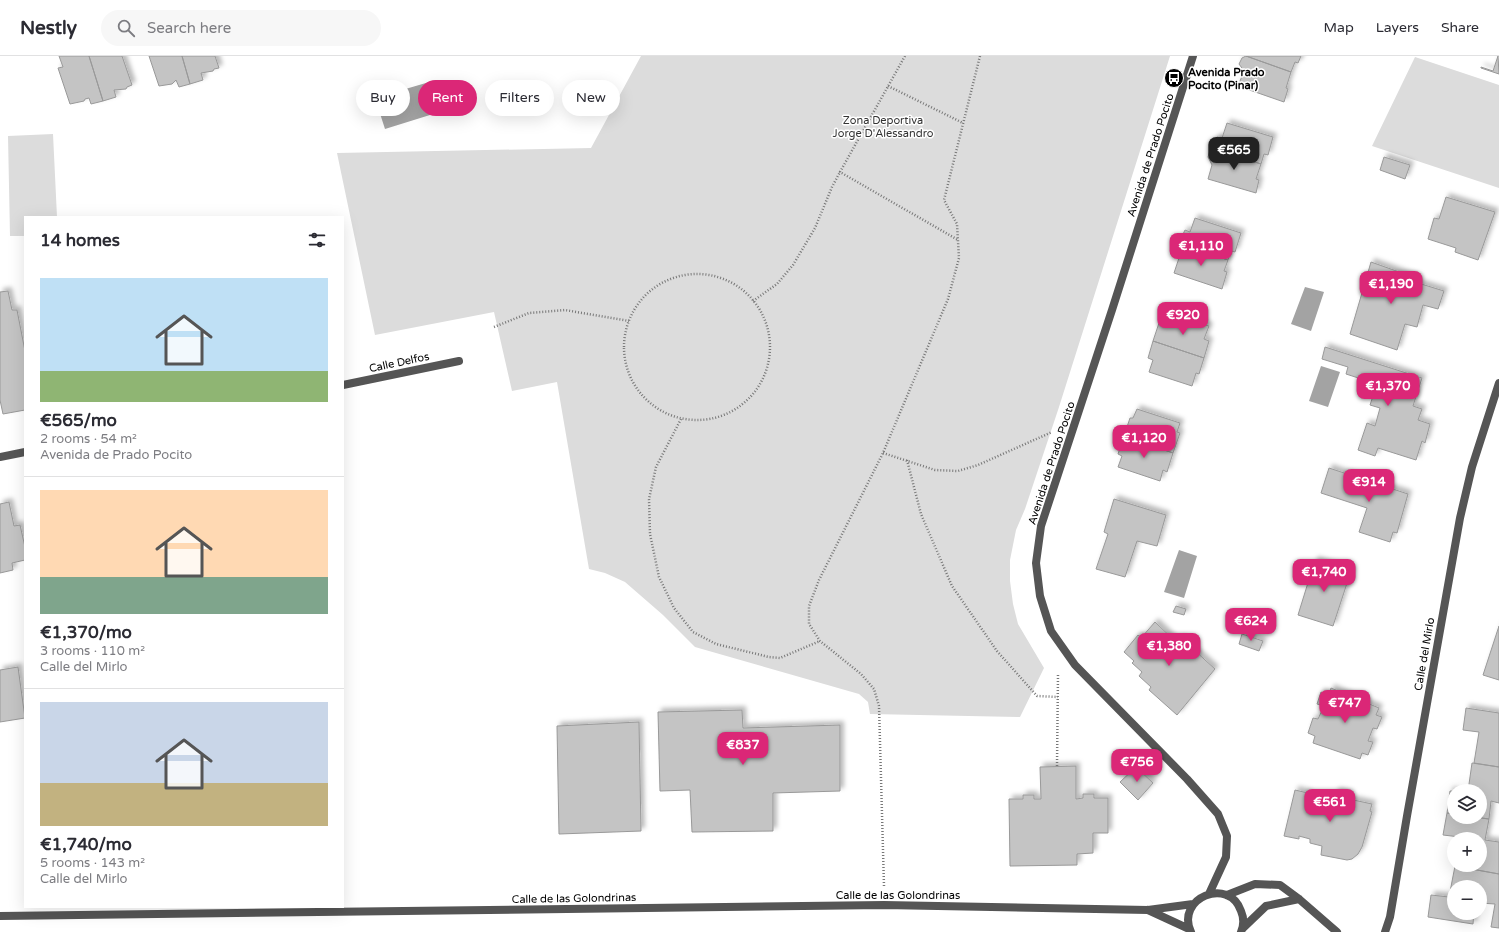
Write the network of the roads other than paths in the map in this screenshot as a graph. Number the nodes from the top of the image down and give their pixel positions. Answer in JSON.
{"nodes":[{"id":1,"x":1193,"y":56,"type":"edge"},
{"id":2,"x":459,"y":361,"type":"dead end"},
{"id":3,"x":1499,"y":383,"type":"edge"},
{"id":4,"x":344,"y":385,"type":"edge"},
{"id":5,"x":24,"y":452,"type":"edge"},
{"id":6,"x":0,"y":457,"type":"edge"},
{"id":7,"x":1209,"y":894,"type":"junction"},
{"id":8,"x":1227,"y":895,"type":"junction"},
{"id":9,"x":1299,"y":899,"type":"junction"},
{"id":10,"x":1193,"y":904,"type":"junction"},
{"id":11,"x":1148,"y":910,"type":"junction"},
{"id":12,"x":0,"y":916,"type":"edge"},
{"id":13,"x":1190,"y":930,"type":"edge"},
{"id":14,"x":1242,"y":930,"type":"edge"},
{"id":15,"x":1337,"y":932,"type":"edge"},
{"id":16,"x":1385,"y":932,"type":"edge"}],
"edges":[{"from":1,"to":7,"type":"street","name":"Avenida de Prado Pocito"},
{"from":2,"to":4,"type":"street","name":"Calle Delfos"},
{"from":3,"to":16,"type":"street","name":"Calle del Mirlo"},
{"from":5,"to":6,"type":"street"},
{"from":7,"to":8,"type":"street"},
{"from":7,"to":10,"type":"street"},
{"from":8,"to":9,"type":"street"},
{"from":8,"to":14,"type":"street"},
{"from":9,"to":14,"type":"street"},
{"from":9,"to":15,"type":"street"},
{"from":10,"to":11,"type":"street","name":"Calle de las Golondrinas"},
{"from":10,"to":13,"type":"street"},
{"from":11,"to":12,"type":"street","name":"Calle de las Golondrinas"},
{"from":11,"to":13,"type":"street","name":"Calle de las Golondrinas"}]}
